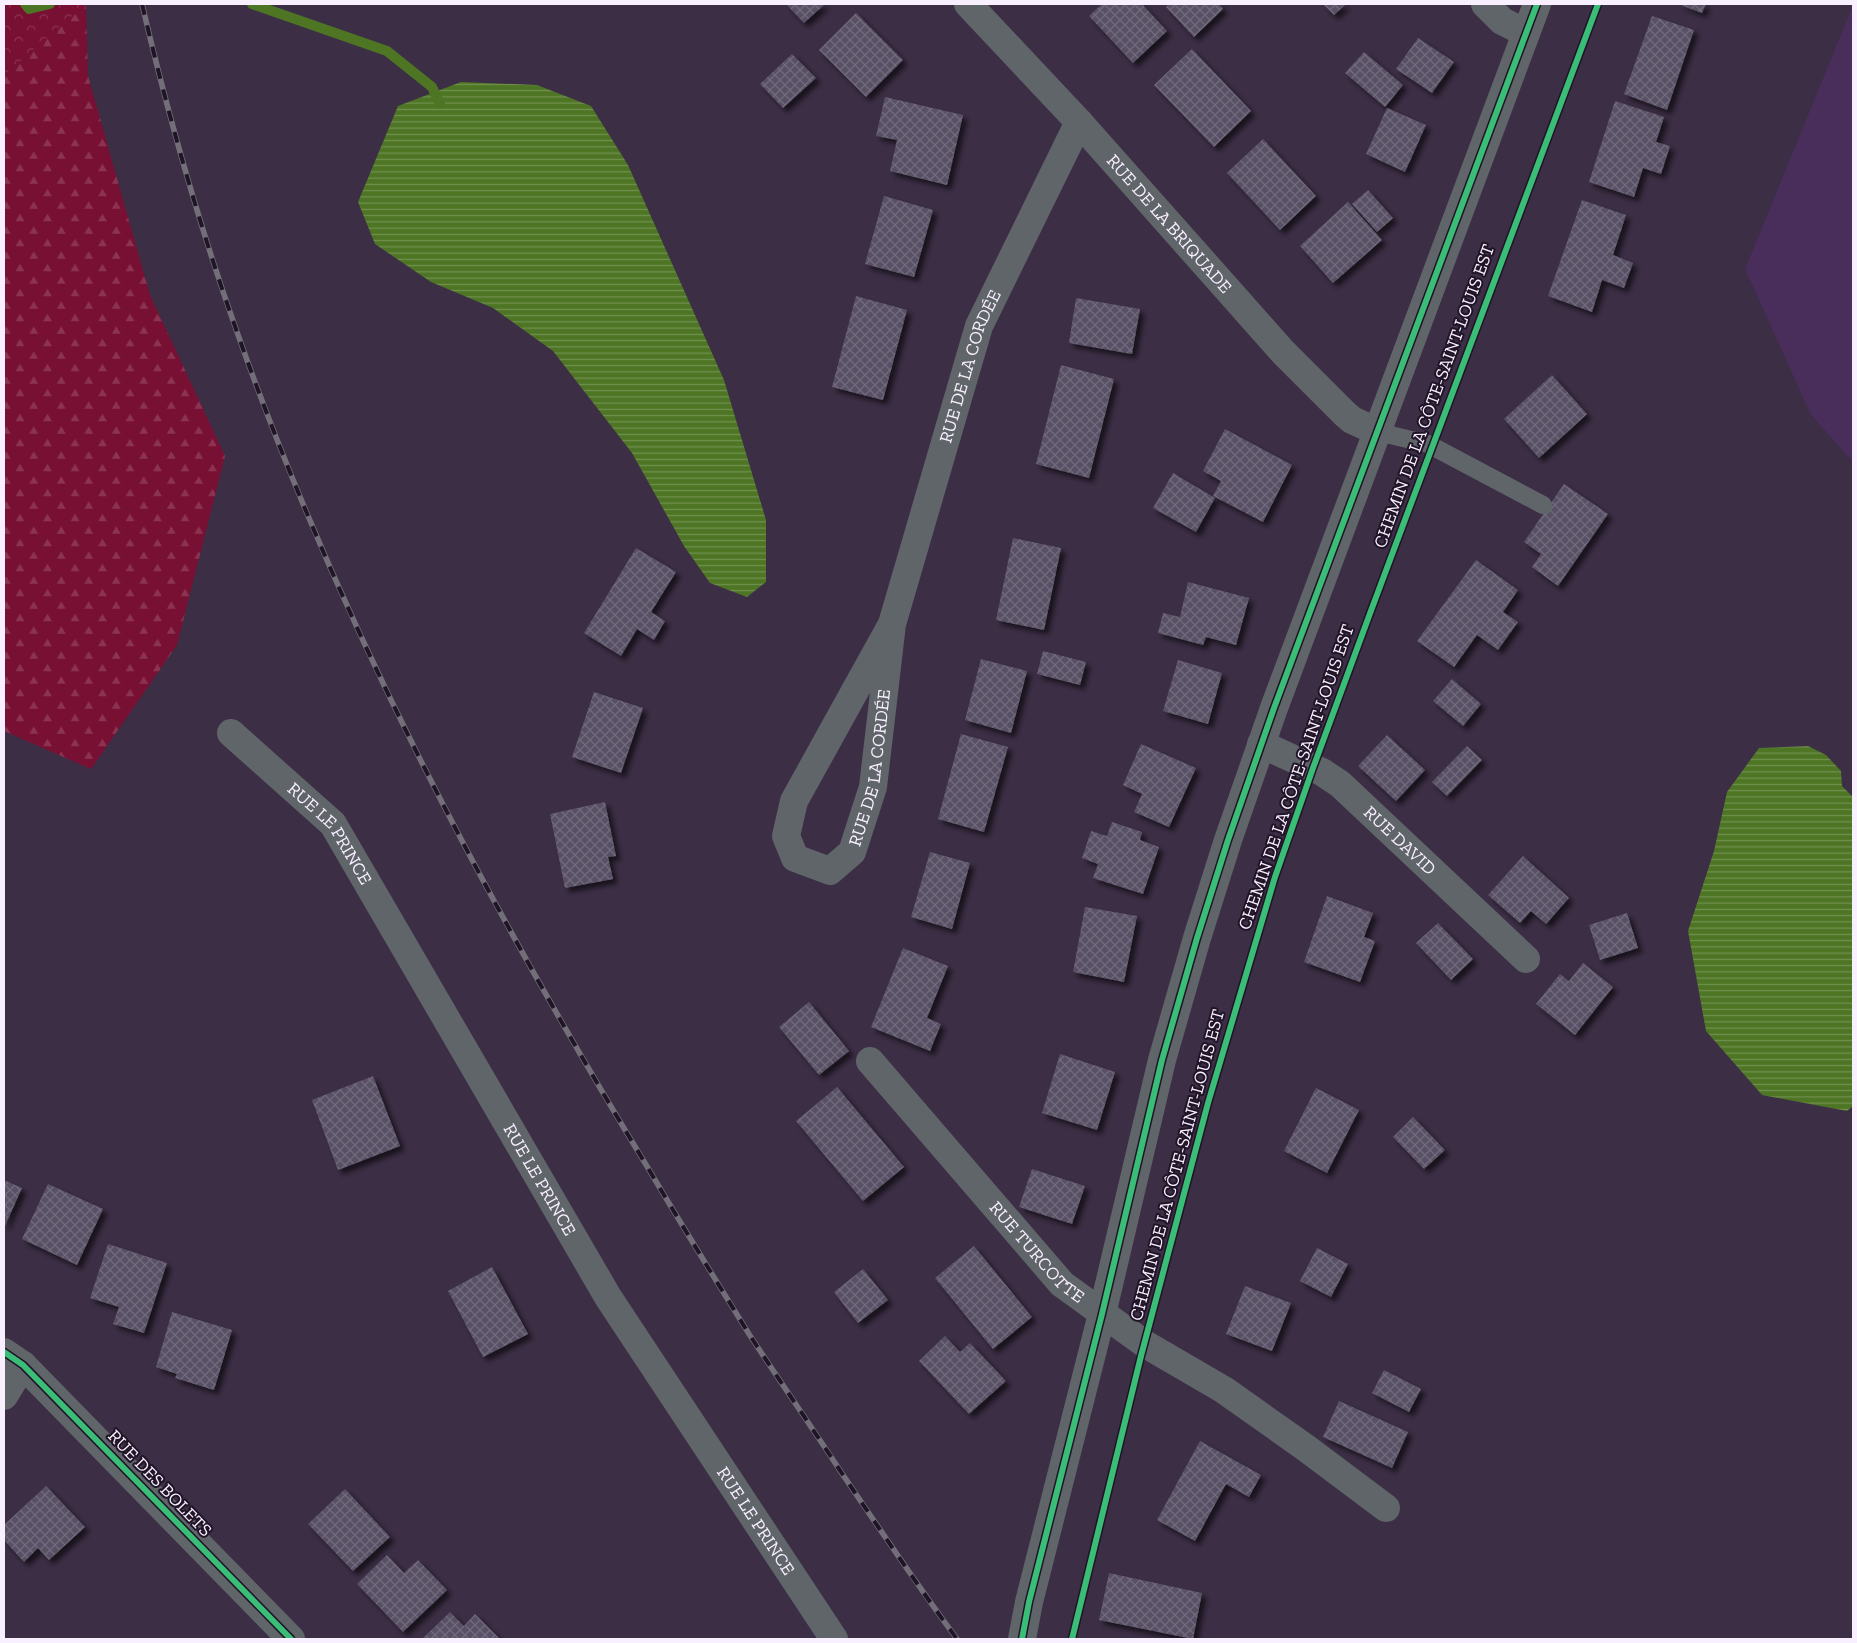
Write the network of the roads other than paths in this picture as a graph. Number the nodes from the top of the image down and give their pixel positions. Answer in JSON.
{"nodes":[{"id":1,"x":968,"y":4,"type":"edge"},
{"id":2,"x":1485,"y":4,"type":"edge"},
{"id":3,"x":1537,"y":4,"type":"edge"},
{"id":4,"x":1526,"y":33,"type":"junction"},
{"id":5,"x":1079,"y":122,"type":"junction"},
{"id":6,"x":1378,"y":432,"type":"junction"},
{"id":7,"x":1543,"y":505,"type":"dead end"},
{"id":8,"x":892,"y":624,"type":"junction"},
{"id":9,"x":231,"y":733,"type":"dead end"},
{"id":10,"x":1261,"y":744,"type":"junction"},
{"id":11,"x":1526,"y":958,"type":"dead end"},
{"id":12,"x":870,"y":1061,"type":"dead end"},
{"id":13,"x":1102,"y":1314,"type":"junction"},
{"id":14,"x":14,"y":1358,"type":"edge"},
{"id":15,"x":4,"y":1396,"type":"edge"},
{"id":16,"x":1386,"y":1508,"type":"dead end"},
{"id":17,"x":292,"y":1639,"type":"edge"},
{"id":18,"x":834,"y":1639,"type":"edge"},
{"id":19,"x":1022,"y":1639,"type":"edge"}],
"edges":[{"from":1,"to":5,"type":"street","name":"RUE DE LA BRIQUADE"},
{"from":2,"to":4,"type":"street"},
{"from":3,"to":4,"type":"street","name":"CHEMIN DE LA CÔTE-SAINT-LOUIS EST"},
{"from":4,"to":6,"type":"street","name":"CHEMIN DE LA CÔTE-SAINT-LOUIS EST"},
{"from":5,"to":6,"type":"street","name":"RUE DE LA BRIQUADE"},
{"from":5,"to":8,"type":"street","name":"RUE DE LA CORDÉE"},
{"from":6,"to":7,"type":"lane"},
{"from":6,"to":10,"type":"street","name":"CHEMIN DE LA CÔTE-SAINT-LOUIS EST"},
{"from":8,"to":8,"type":"street","name":"RUE DE LA CORDÉE"},
{"from":9,"to":18,"type":"street","name":"RUE LE PRINCE"},
{"from":10,"to":11,"type":"street","name":"RUE DAVID"},
{"from":10,"to":13,"type":"street","name":"CHEMIN DE LA CÔTE-SAINT-LOUIS EST"},
{"from":12,"to":13,"type":"street","name":"RUE TURCOTTE"},
{"from":13,"to":16,"type":"street","name":"RUE TURCOTTE"},
{"from":13,"to":19,"type":"street","name":"CHEMIN DE LA CÔTE-SAINT-LOUIS EST"},
{"from":14,"to":15,"type":"street","name":"RUE DES BOLETS"},
{"from":14,"to":17,"type":"street","name":"RUE DES BOLETS"}]}
